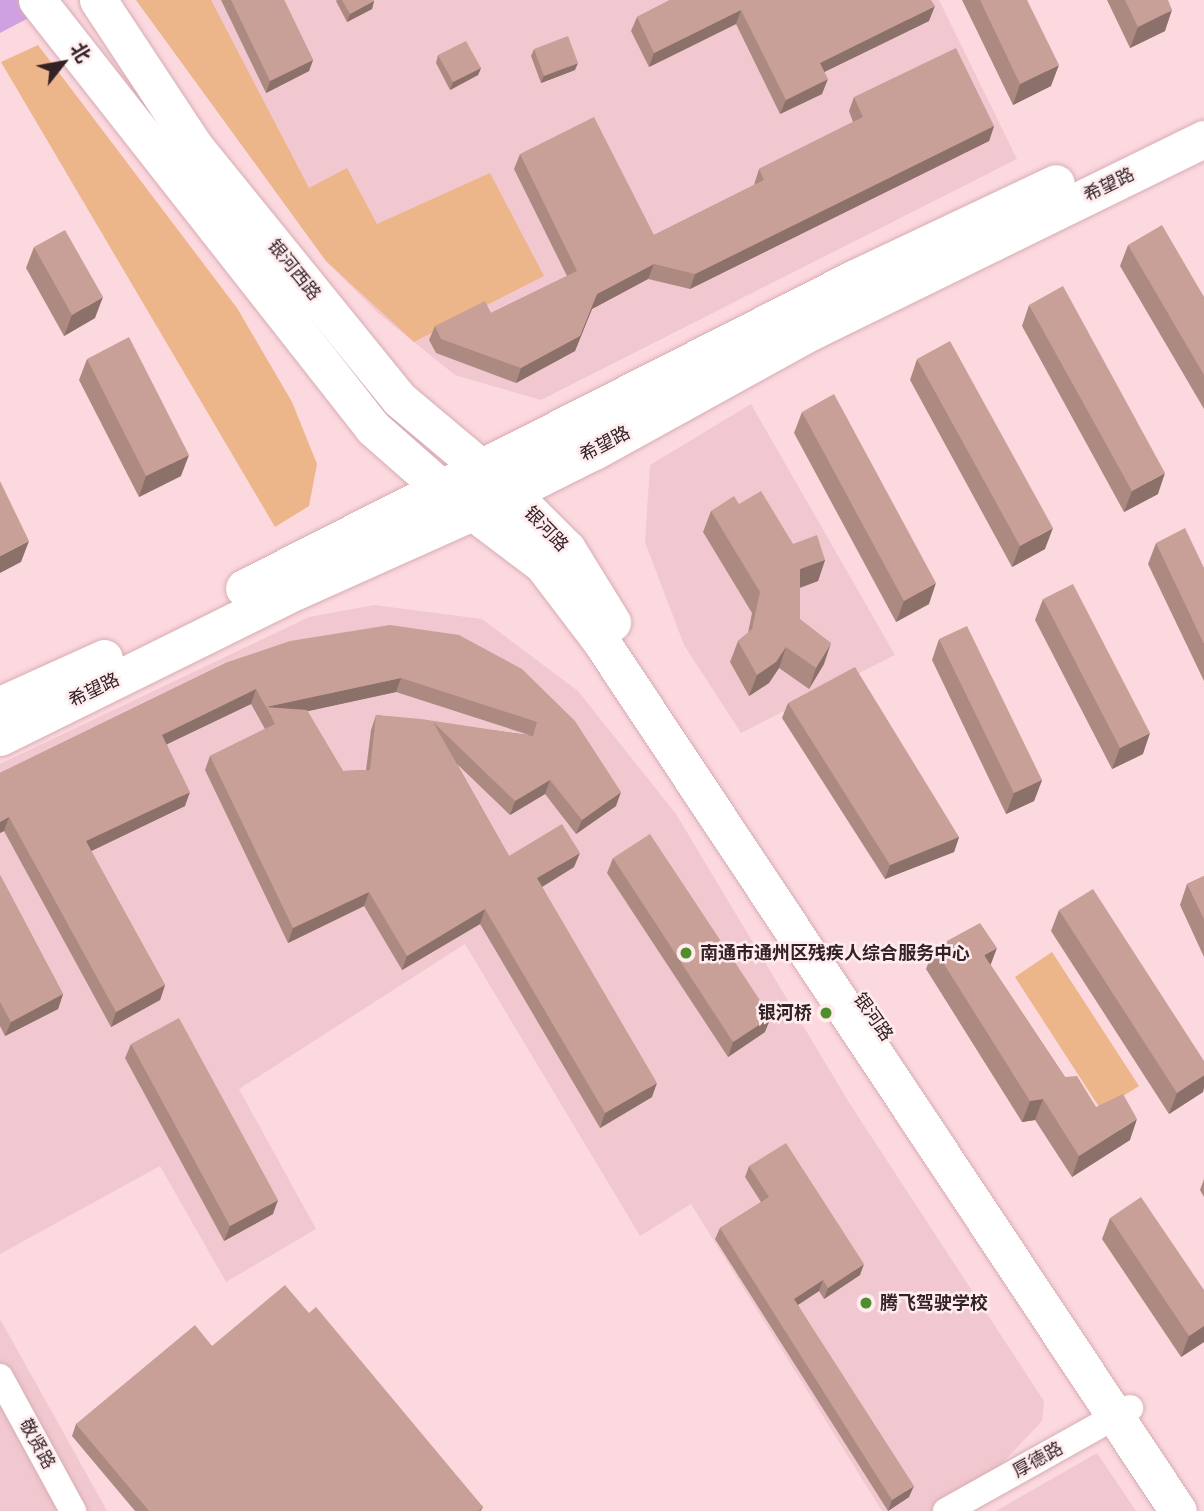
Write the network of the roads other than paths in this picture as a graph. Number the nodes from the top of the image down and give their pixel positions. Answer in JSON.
{"nodes":[{"id":1,"x":37,"y":0,"type":"edge"},
{"id":2,"x":98,"y":0,"type":"edge"},
{"id":3,"x":1204,"y":113,"type":"edge"},
{"id":4,"x":1204,"y":139,"type":"edge"},
{"id":5,"x":481,"y":470,"type":"junction"},
{"id":6,"x":440,"y":488,"type":"junction"},
{"id":7,"x":510,"y":492,"type":"junction"},
{"id":8,"x":472,"y":512,"type":"junction"},
{"id":9,"x":0,"y":705,"type":"edge"},
{"id":10,"x":0,"y":737,"type":"edge"},
{"id":11,"x":0,"y":1377,"type":"edge"},
{"id":12,"x":1122,"y":1412,"type":"junction"},
{"id":13,"x":73,"y":1511,"type":"edge"},
{"id":14,"x":946,"y":1511,"type":"edge"},
{"id":15,"x":1178,"y":1511,"type":"edge"},
{"id":16,"x":1199,"y":1511,"type":"edge"}],
"edges":[{"from":1,"to":6,"type":"main road","name":"银河西路"},
{"from":2,"to":5,"type":"main road","name":"银河西路"},
{"from":3,"to":5,"type":"main road","name":"希望路"},
{"from":4,"to":7,"type":"main road","name":"希望路"},
{"from":5,"to":6,"type":"main road","name":"希望路"},
{"from":5,"to":7,"type":"main road","name":"银河路"},
{"from":6,"to":8,"type":"main road","name":"银河路"},
{"from":6,"to":9,"type":"main road","name":"希望路"},
{"from":7,"to":8,"type":"main road","name":"希望路"},
{"from":7,"to":12,"type":"main road","name":"银河路"},
{"from":8,"to":10,"type":"main road","name":"希望路"},
{"from":8,"to":12,"type":"main road","name":"银河路"},
{"from":11,"to":13,"type":"street","name":"敬贤路"},
{"from":12,"to":14,"type":"street","name":"厚德路"},
{"from":12,"to":15,"type":"main road","name":"银河路"},
{"from":12,"to":16,"type":"main road","name":"银河路"}]}
